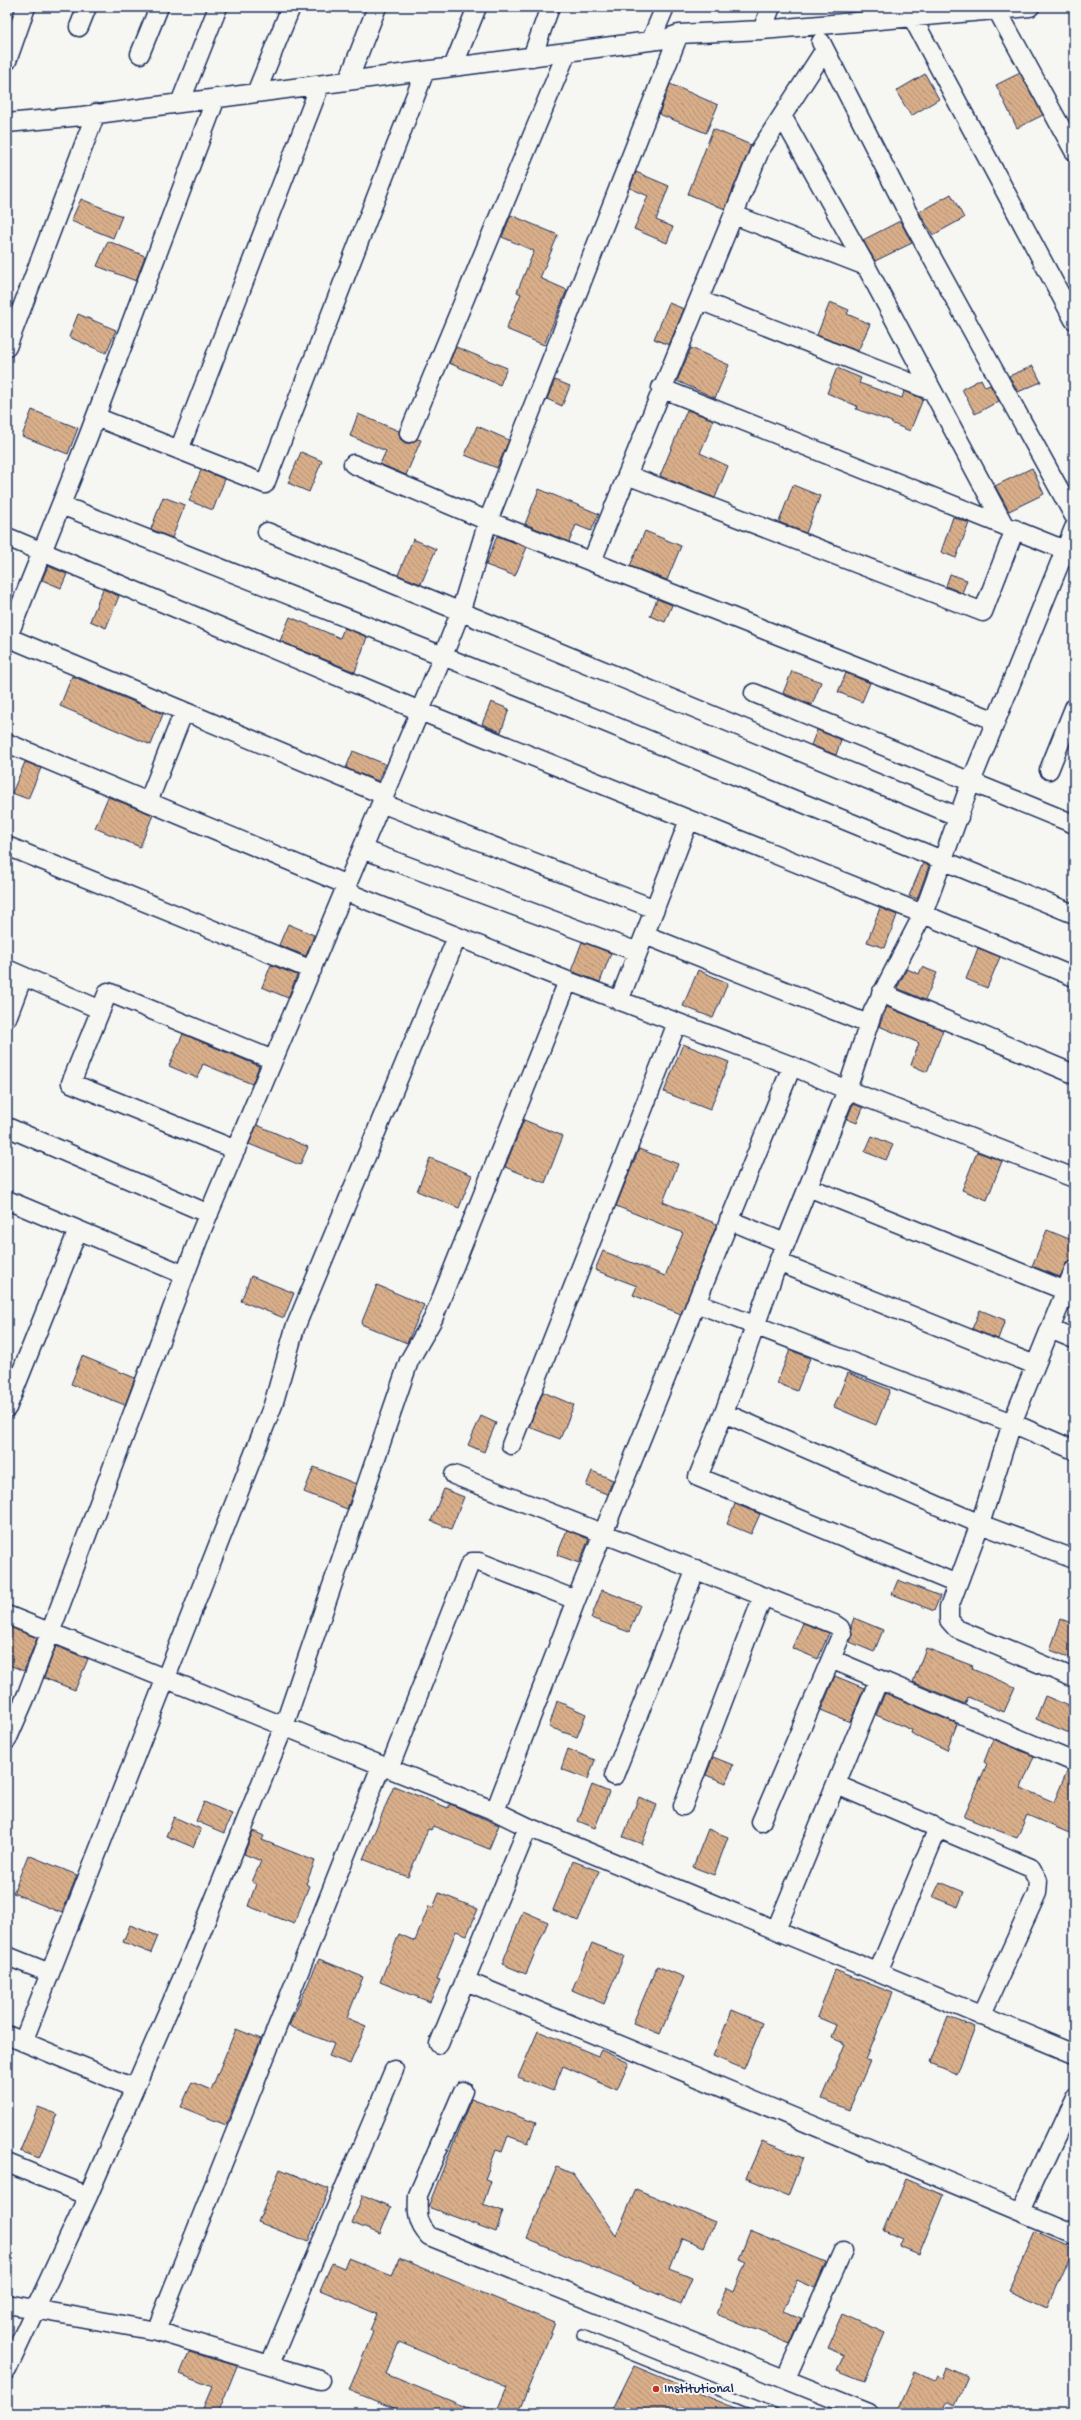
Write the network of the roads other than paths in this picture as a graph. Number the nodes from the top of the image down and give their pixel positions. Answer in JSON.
{"nodes":[{"id":1,"x":26,"y":7,"type":"edge"},
{"id":2,"x":87,"y":7,"type":"edge"},
{"id":3,"x":159,"y":7,"type":"edge"},
{"id":4,"x":218,"y":7,"type":"edge"},
{"id":5,"x":291,"y":7,"type":"edge"},
{"id":6,"x":377,"y":7,"type":"edge"},
{"id":7,"x":477,"y":7,"type":"edge"},
{"id":8,"x":550,"y":7,"type":"edge"},
{"id":9,"x":665,"y":7,"type":"edge"},
{"id":10,"x":771,"y":7,"type":"edge"},
{"id":11,"x":1030,"y":7,"type":"edge"},
{"id":12,"x":997,"y":10,"type":"junction"},
{"id":13,"x":905,"y":14,"type":"edge"},
{"id":14,"x":79,"y":26,"type":"dead end"},
{"id":15,"x":816,"y":26,"type":"junction"},
{"id":16,"x":762,"y":30,"type":"junction"},
{"id":17,"x":679,"y":34,"type":"junction"},
{"id":18,"x":651,"y":40,"type":"junction"},
{"id":19,"x":824,"y":51,"type":"junction"},
{"id":20,"x":567,"y":52,"type":"junction"},
{"id":21,"x":140,"y":54,"type":"dead end"},
{"id":22,"x":532,"y":57,"type":"junction"},
{"id":23,"x":7,"y":61,"type":"edge"},
{"id":24,"x":453,"y":67,"type":"junction"},
{"id":25,"x":425,"y":71,"type":"junction"},
{"id":26,"x":348,"y":81,"type":"junction"},
{"id":27,"x":320,"y":85,"type":"junction"},
{"id":28,"x":256,"y":93,"type":"junction"},
{"id":29,"x":216,"y":98,"type":"junction"},
{"id":30,"x":180,"y":103,"type":"junction"},
{"id":31,"x":96,"y":113,"type":"junction"},
{"id":32,"x":782,"y":116,"type":"junction"},
{"id":33,"x":7,"y":123,"type":"edge"},
{"id":34,"x":1074,"y":151,"type":"edge"},
{"id":35,"x":734,"y":215,"type":"junction"},
{"id":36,"x":866,"y":266,"type":"junction"},
{"id":37,"x":699,"y":300,"type":"junction"},
{"id":38,"x":1074,"y":320,"type":"edge"},
{"id":39,"x":7,"y":347,"type":"edge"},
{"id":40,"x":661,"y":388,"type":"junction"},
{"id":41,"x":932,"y":391,"type":"junction"},
{"id":42,"x":96,"y":417,"type":"junction"},
{"id":43,"x":409,"y":433,"type":"dead end"},
{"id":44,"x":179,"y":450,"type":"junction"},
{"id":45,"x":353,"y":464,"type":"dead end"},
{"id":46,"x":627,"y":475,"type":"junction"},
{"id":47,"x":61,"y":505,"type":"junction"},
{"id":48,"x":1074,"y":516,"type":"edge"},
{"id":49,"x":488,"y":521,"type":"junction"},
{"id":50,"x":1010,"y":527,"type":"junction"},
{"id":51,"x":1074,"y":528,"type":"edge"},
{"id":52,"x":267,"y":532,"type":"dead end"},
{"id":53,"x":7,"y":537,"type":"edge"},
{"id":54,"x":1065,"y":550,"type":"junction"},
{"id":55,"x":43,"y":551,"type":"junction"},
{"id":56,"x":592,"y":561,"type":"junction"},
{"id":57,"x":460,"y":613,"type":"junction"},
{"id":58,"x":7,"y":638,"type":"edge"},
{"id":59,"x":443,"y":656,"type":"junction"},
{"id":60,"x":754,"y":693,"type":"dead end"},
{"id":61,"x":1074,"y":708,"type":"edge"},
{"id":62,"x":184,"y":711,"type":"junction"},
{"id":63,"x":420,"y":711,"type":"junction"},
{"id":64,"x":996,"y":721,"type":"junction"},
{"id":65,"x":7,"y":743,"type":"edge"},
{"id":66,"x":1049,"y":770,"type":"dead end"},
{"id":67,"x":971,"y":782,"type":"junction"},
{"id":68,"x":383,"y":799,"type":"junction"},
{"id":69,"x":148,"y":802,"type":"junction"},
{"id":70,"x":959,"y":817,"type":"junction"},
{"id":71,"x":689,"y":820,"type":"junction"},
{"id":72,"x":1074,"y":824,"type":"edge"},
{"id":73,"x":7,"y":846,"type":"edge"},
{"id":74,"x":362,"y":849,"type":"junction"},
{"id":75,"x":943,"y":858,"type":"junction"},
{"id":76,"x":346,"y":888,"type":"junction"},
{"id":77,"x":655,"y":909,"type":"junction"},
{"id":78,"x":923,"y":914,"type":"junction"},
{"id":79,"x":1074,"y":914,"type":"edge"},
{"id":80,"x":645,"y":935,"type":"junction"},
{"id":81,"x":457,"y":937,"type":"junction"},
{"id":82,"x":638,"y":952,"type":"junction"},
{"id":83,"x":312,"y":970,"type":"junction"},
{"id":84,"x":15,"y":973,"type":"edge"},
{"id":85,"x":1074,"y":977,"type":"edge"},
{"id":86,"x":568,"y":982,"type":"junction"},
{"id":87,"x":881,"y":992,"type":"junction"},
{"id":88,"x":619,"y":1001,"type":"junction"},
{"id":89,"x":101,"y":1010,"type":"junction"},
{"id":90,"x":7,"y":1018,"type":"edge"},
{"id":91,"x":677,"y":1023,"type":"junction"},
{"id":92,"x":868,"y":1024,"type":"junction"},
{"id":93,"x":273,"y":1060,"type":"junction"},
{"id":94,"x":792,"y":1066,"type":"junction"},
{"id":95,"x":1074,"y":1074,"type":"edge"},
{"id":96,"x":847,"y":1090,"type":"junction"},
{"id":97,"x":7,"y":1127,"type":"edge"},
{"id":98,"x":236,"y":1150,"type":"junction"},
{"id":99,"x":1074,"y":1178,"type":"edge"},
{"id":100,"x":808,"y":1187,"type":"junction"},
{"id":101,"x":7,"y":1200,"type":"edge"},
{"id":102,"x":209,"y":1214,"type":"junction"},
{"id":103,"x":729,"y":1220,"type":"junction"},
{"id":104,"x":78,"y":1230,"type":"junction"},
{"id":105,"x":785,"y":1243,"type":"junction"},
{"id":106,"x":778,"y":1262,"type":"junction"},
{"id":107,"x":1074,"y":1270,"type":"edge"},
{"id":108,"x":185,"y":1275,"type":"junction"},
{"id":109,"x":1066,"y":1291,"type":"junction"},
{"id":110,"x":696,"y":1303,"type":"junction"},
{"id":111,"x":754,"y":1327,"type":"junction"},
{"id":112,"x":1050,"y":1329,"type":"junction"},
{"id":113,"x":1074,"y":1339,"type":"edge"},
{"id":114,"x":1035,"y":1365,"type":"junction"},
{"id":115,"x":7,"y":1408,"type":"edge"},
{"id":116,"x":724,"y":1413,"type":"junction"},
{"id":117,"x":1012,"y":1423,"type":"junction"},
{"id":118,"x":511,"y":1445,"type":"dead end"},
{"id":119,"x":1074,"y":1450,"type":"edge"},
{"id":120,"x":454,"y":1475,"type":"dead end"},
{"id":121,"x":980,"y":1524,"type":"junction"},
{"id":122,"x":604,"y":1534,"type":"junction"},
{"id":123,"x":1074,"y":1559,"type":"edge"},
{"id":124,"x":696,"y":1569,"type":"junction"},
{"id":125,"x":957,"y":1584,"type":"junction"},
{"id":126,"x":764,"y":1596,"type":"junction"},
{"id":127,"x":576,"y":1600,"type":"junction"},
{"id":128,"x":7,"y":1615,"type":"edge"},
{"id":129,"x":50,"y":1632,"type":"junction"},
{"id":130,"x":831,"y":1659,"type":"junction"},
{"id":131,"x":1074,"y":1678,"type":"edge"},
{"id":132,"x":166,"y":1679,"type":"junction"},
{"id":133,"x":879,"y":1679,"type":"junction"},
{"id":134,"x":284,"y":1726,"type":"junction"},
{"id":135,"x":7,"y":1740,"type":"edge"},
{"id":136,"x":1074,"y":1762,"type":"edge"},
{"id":137,"x":385,"y":1768,"type":"junction"},
{"id":138,"x":614,"y":1776,"type":"dead end"},
{"id":139,"x":837,"y":1785,"type":"junction"},
{"id":140,"x":683,"y":1806,"type":"dead end"},
{"id":141,"x":495,"y":1811,"type":"junction"},
{"id":142,"x":762,"y":1822,"type":"dead end"},
{"id":143,"x":528,"y":1827,"type":"junction"},
{"id":144,"x":938,"y":1828,"type":"junction"},
{"id":145,"x":776,"y":1930,"type":"junction"},
{"id":146,"x":7,"y":1956,"type":"edge"},
{"id":147,"x":878,"y":1972,"type":"junction"},
{"id":148,"x":50,"y":1973,"type":"junction"},
{"id":149,"x":466,"y":1981,"type":"junction"},
{"id":150,"x":981,"y":2016,"type":"junction"},
{"id":151,"x":11,"y":2038,"type":"edge"},
{"id":152,"x":439,"y":2044,"type":"dead end"},
{"id":153,"x":1074,"y":2054,"type":"edge"},
{"id":154,"x":394,"y":2070,"type":"dead end"},
{"id":155,"x":134,"y":2088,"type":"junction"},
{"id":156,"x":463,"y":2091,"type":"dead end"},
{"id":157,"x":1074,"y":2097,"type":"edge"},
{"id":158,"x":7,"y":2163,"type":"edge"},
{"id":159,"x":88,"y":2196,"type":"junction"},
{"id":160,"x":1021,"y":2211,"type":"junction"},
{"id":161,"x":1074,"y":2234,"type":"edge"},
{"id":162,"x":843,"y":2252,"type":"dead end"},
{"id":163,"x":7,"y":2304,"type":"edge"},
{"id":164,"x":36,"y":2311,"type":"junction"},
{"id":165,"x":156,"y":2330,"type":"junction"},
{"id":166,"x":582,"y":2335,"type":"dead end"},
{"id":167,"x":270,"y":2364,"type":"junction"},
{"id":168,"x":7,"y":2370,"type":"edge"},
{"id":169,"x":786,"y":2378,"type":"junction"},
{"id":170,"x":320,"y":2380,"type":"dead end"},
{"id":171,"x":774,"y":2413,"type":"edge"},
{"id":172,"x":869,"y":2413,"type":"edge"}],
"edges":[{"from":1,"to":23,"type":"street"},
{"from":2,"to":14,"type":"street"},
{"from":3,"to":21,"type":"street"},
{"from":4,"to":30,"type":"street"},
{"from":5,"to":28,"type":"street"},
{"from":6,"to":26,"type":"street"},
{"from":7,"to":24,"type":"street"},
{"from":8,"to":22,"type":"street"},
{"from":9,"to":18,"type":"street"},
{"from":10,"to":16,"type":"street"},
{"from":11,"to":12,"type":"street"},
{"from":12,"to":13,"type":"street"},
{"from":12,"to":34,"type":"street"},
{"from":13,"to":15,"type":"street"},
{"from":13,"to":38,"type":"street"},
{"from":15,"to":16,"type":"street"},
{"from":15,"to":19,"type":"street"},
{"from":16,"to":17,"type":"street"},
{"from":17,"to":18,"type":"street"},
{"from":17,"to":49,"type":"street"},
{"from":18,"to":20,"type":"street"},
{"from":19,"to":32,"type":"street"},
{"from":19,"to":48,"type":"street"},
{"from":20,"to":22,"type":"street"},
{"from":20,"to":43,"type":"street"},
{"from":22,"to":24,"type":"street"},
{"from":24,"to":25,"type":"street"},
{"from":25,"to":26,"type":"street"},
{"from":25,"to":44,"type":"street"},
{"from":26,"to":27,"type":"street"},
{"from":27,"to":28,"type":"street"},
{"from":27,"to":44,"type":"street"},
{"from":28,"to":29,"type":"street"},
{"from":29,"to":30,"type":"street"},
{"from":29,"to":42,"type":"street"},
{"from":30,"to":31,"type":"street"},
{"from":31,"to":33,"type":"street"},
{"from":31,"to":39,"type":"street"},
{"from":32,"to":35,"type":"street"},
{"from":32,"to":36,"type":"street"},
{"from":35,"to":36,"type":"street"},
{"from":35,"to":37,"type":"street"},
{"from":36,"to":41,"type":"street"},
{"from":37,"to":40,"type":"street"},
{"from":37,"to":41,"type":"street"},
{"from":40,"to":46,"type":"street"},
{"from":40,"to":50,"type":"street"},
{"from":41,"to":50,"type":"street"},
{"from":42,"to":44,"type":"street"},
{"from":42,"to":47,"type":"street"},
{"from":45,"to":49,"type":"street"},
{"from":46,"to":50,"type":"street"},
{"from":46,"to":56,"type":"street"},
{"from":47,"to":55,"type":"street"},
{"from":47,"to":59,"type":"street"},
{"from":49,"to":56,"type":"street"},
{"from":49,"to":57,"type":"street"},
{"from":50,"to":54,"type":"street"},
{"from":51,"to":54,"type":"street"},
{"from":52,"to":57,"type":"street"},
{"from":53,"to":55,"type":"street"},
{"from":54,"to":64,"type":"street"},
{"from":55,"to":58,"type":"street"},
{"from":55,"to":63,"type":"street"},
{"from":56,"to":64,"type":"street"},
{"from":57,"to":59,"type":"street"},
{"from":57,"to":70,"type":"street"},
{"from":58,"to":62,"type":"street"},
{"from":59,"to":63,"type":"street"},
{"from":59,"to":75,"type":"street"},
{"from":60,"to":67,"type":"street"},
{"from":61,"to":66,"type":"street"},
{"from":62,"to":68,"type":"street"},
{"from":62,"to":69,"type":"street"},
{"from":63,"to":68,"type":"street"},
{"from":63,"to":71,"type":"street"},
{"from":64,"to":67,"type":"street"},
{"from":65,"to":69,"type":"street"},
{"from":67,"to":70,"type":"street"},
{"from":67,"to":72,"type":"street"},
{"from":68,"to":74,"type":"street"},
{"from":68,"to":77,"type":"street"},
{"from":69,"to":76,"type":"street"},
{"from":70,"to":75,"type":"street"},
{"from":71,"to":77,"type":"street"},
{"from":71,"to":78,"type":"street"},
{"from":73,"to":83,"type":"street"},
{"from":74,"to":76,"type":"street"},
{"from":74,"to":82,"type":"street"},
{"from":75,"to":78,"type":"street"},
{"from":75,"to":79,"type":"street"},
{"from":76,"to":81,"type":"street"},
{"from":76,"to":83,"type":"street"},
{"from":77,"to":80,"type":"street"},
{"from":78,"to":85,"type":"street"},
{"from":78,"to":87,"type":"street"},
{"from":80,"to":82,"type":"street"},
{"from":80,"to":92,"type":"street"},
{"from":81,"to":86,"type":"street"},
{"from":81,"to":132,"type":"street"},
{"from":82,"to":88,"type":"street"},
{"from":83,"to":93,"type":"street"},
{"from":84,"to":89,"type":"street"},
{"from":84,"to":90,"type":"street"},
{"from":86,"to":88,"type":"street"},
{"from":86,"to":134,"type":"street"},
{"from":87,"to":92,"type":"street"},
{"from":87,"to":95,"type":"street"},
{"from":88,"to":91,"type":"street"},
{"from":89,"to":93,"type":"street"},
{"from":89,"to":98,"type":"street"},
{"from":91,"to":94,"type":"street"},
{"from":91,"to":118,"type":"street"},
{"from":92,"to":96,"type":"street"},
{"from":93,"to":98,"type":"street"},
{"from":94,"to":96,"type":"street"},
{"from":94,"to":103,"type":"street"},
{"from":96,"to":99,"type":"street"},
{"from":96,"to":100,"type":"street"},
{"from":97,"to":102,"type":"street"},
{"from":98,"to":102,"type":"street"},
{"from":100,"to":105,"type":"street"},
{"from":100,"to":109,"type":"street"},
{"from":101,"to":104,"type":"street"},
{"from":102,"to":108,"type":"street"},
{"from":103,"to":105,"type":"street"},
{"from":103,"to":110,"type":"street"},
{"from":104,"to":108,"type":"street"},
{"from":104,"to":115,"type":"street"},
{"from":105,"to":106,"type":"street"},
{"from":106,"to":111,"type":"street"},
{"from":106,"to":114,"type":"street"},
{"from":107,"to":109,"type":"street"},
{"from":108,"to":129,"type":"street"},
{"from":109,"to":112,"type":"street"},
{"from":110,"to":111,"type":"street"},
{"from":110,"to":122,"type":"street"},
{"from":111,"to":116,"type":"street"},
{"from":111,"to":117,"type":"street"},
{"from":112,"to":113,"type":"street"},
{"from":112,"to":114,"type":"street"},
{"from":114,"to":117,"type":"street"},
{"from":116,"to":121,"type":"street"},
{"from":116,"to":125,"type":"street"},
{"from":117,"to":119,"type":"street"},
{"from":117,"to":121,"type":"street"},
{"from":120,"to":122,"type":"street"},
{"from":121,"to":123,"type":"street"},
{"from":121,"to":125,"type":"street"},
{"from":122,"to":124,"type":"street"},
{"from":122,"to":127,"type":"street"},
{"from":124,"to":126,"type":"street"},
{"from":124,"to":138,"type":"street"},
{"from":125,"to":131,"type":"street"},
{"from":126,"to":130,"type":"street"},
{"from":126,"to":140,"type":"street"},
{"from":127,"to":137,"type":"street"},
{"from":127,"to":141,"type":"street"},
{"from":128,"to":129,"type":"street"},
{"from":129,"to":132,"type":"street"},
{"from":129,"to":135,"type":"street"},
{"from":130,"to":133,"type":"street"},
{"from":130,"to":142,"type":"street"},
{"from":132,"to":134,"type":"street"},
{"from":132,"to":148,"type":"street"},
{"from":133,"to":136,"type":"street"},
{"from":133,"to":139,"type":"street"},
{"from":134,"to":137,"type":"street"},
{"from":134,"to":155,"type":"street"},
{"from":137,"to":141,"type":"street"},
{"from":137,"to":165,"type":"street"},
{"from":139,"to":144,"type":"street"},
{"from":139,"to":145,"type":"street"},
{"from":141,"to":143,"type":"street"},
{"from":143,"to":145,"type":"street"},
{"from":143,"to":149,"type":"street"},
{"from":144,"to":147,"type":"street"},
{"from":144,"to":150,"type":"street"},
{"from":145,"to":147,"type":"street"},
{"from":146,"to":148,"type":"street"},
{"from":147,"to":150,"type":"street"},
{"from":148,"to":151,"type":"street"},
{"from":149,"to":152,"type":"street"},
{"from":149,"to":160,"type":"street"},
{"from":150,"to":153,"type":"street"},
{"from":151,"to":155,"type":"street"},
{"from":154,"to":167,"type":"street"},
{"from":155,"to":159,"type":"street"},
{"from":156,"to":169,"type":"street"},
{"from":157,"to":160,"type":"street"},
{"from":158,"to":159,"type":"street"},
{"from":159,"to":164,"type":"street"},
{"from":160,"to":161,"type":"street"},
{"from":162,"to":169,"type":"street"},
{"from":163,"to":164,"type":"street"},
{"from":164,"to":165,"type":"street"},
{"from":164,"to":168,"type":"street"},
{"from":165,"to":167,"type":"street"},
{"from":166,"to":171,"type":"lane"},
{"from":167,"to":170,"type":"street"},
{"from":169,"to":172,"type":"street"}]}
